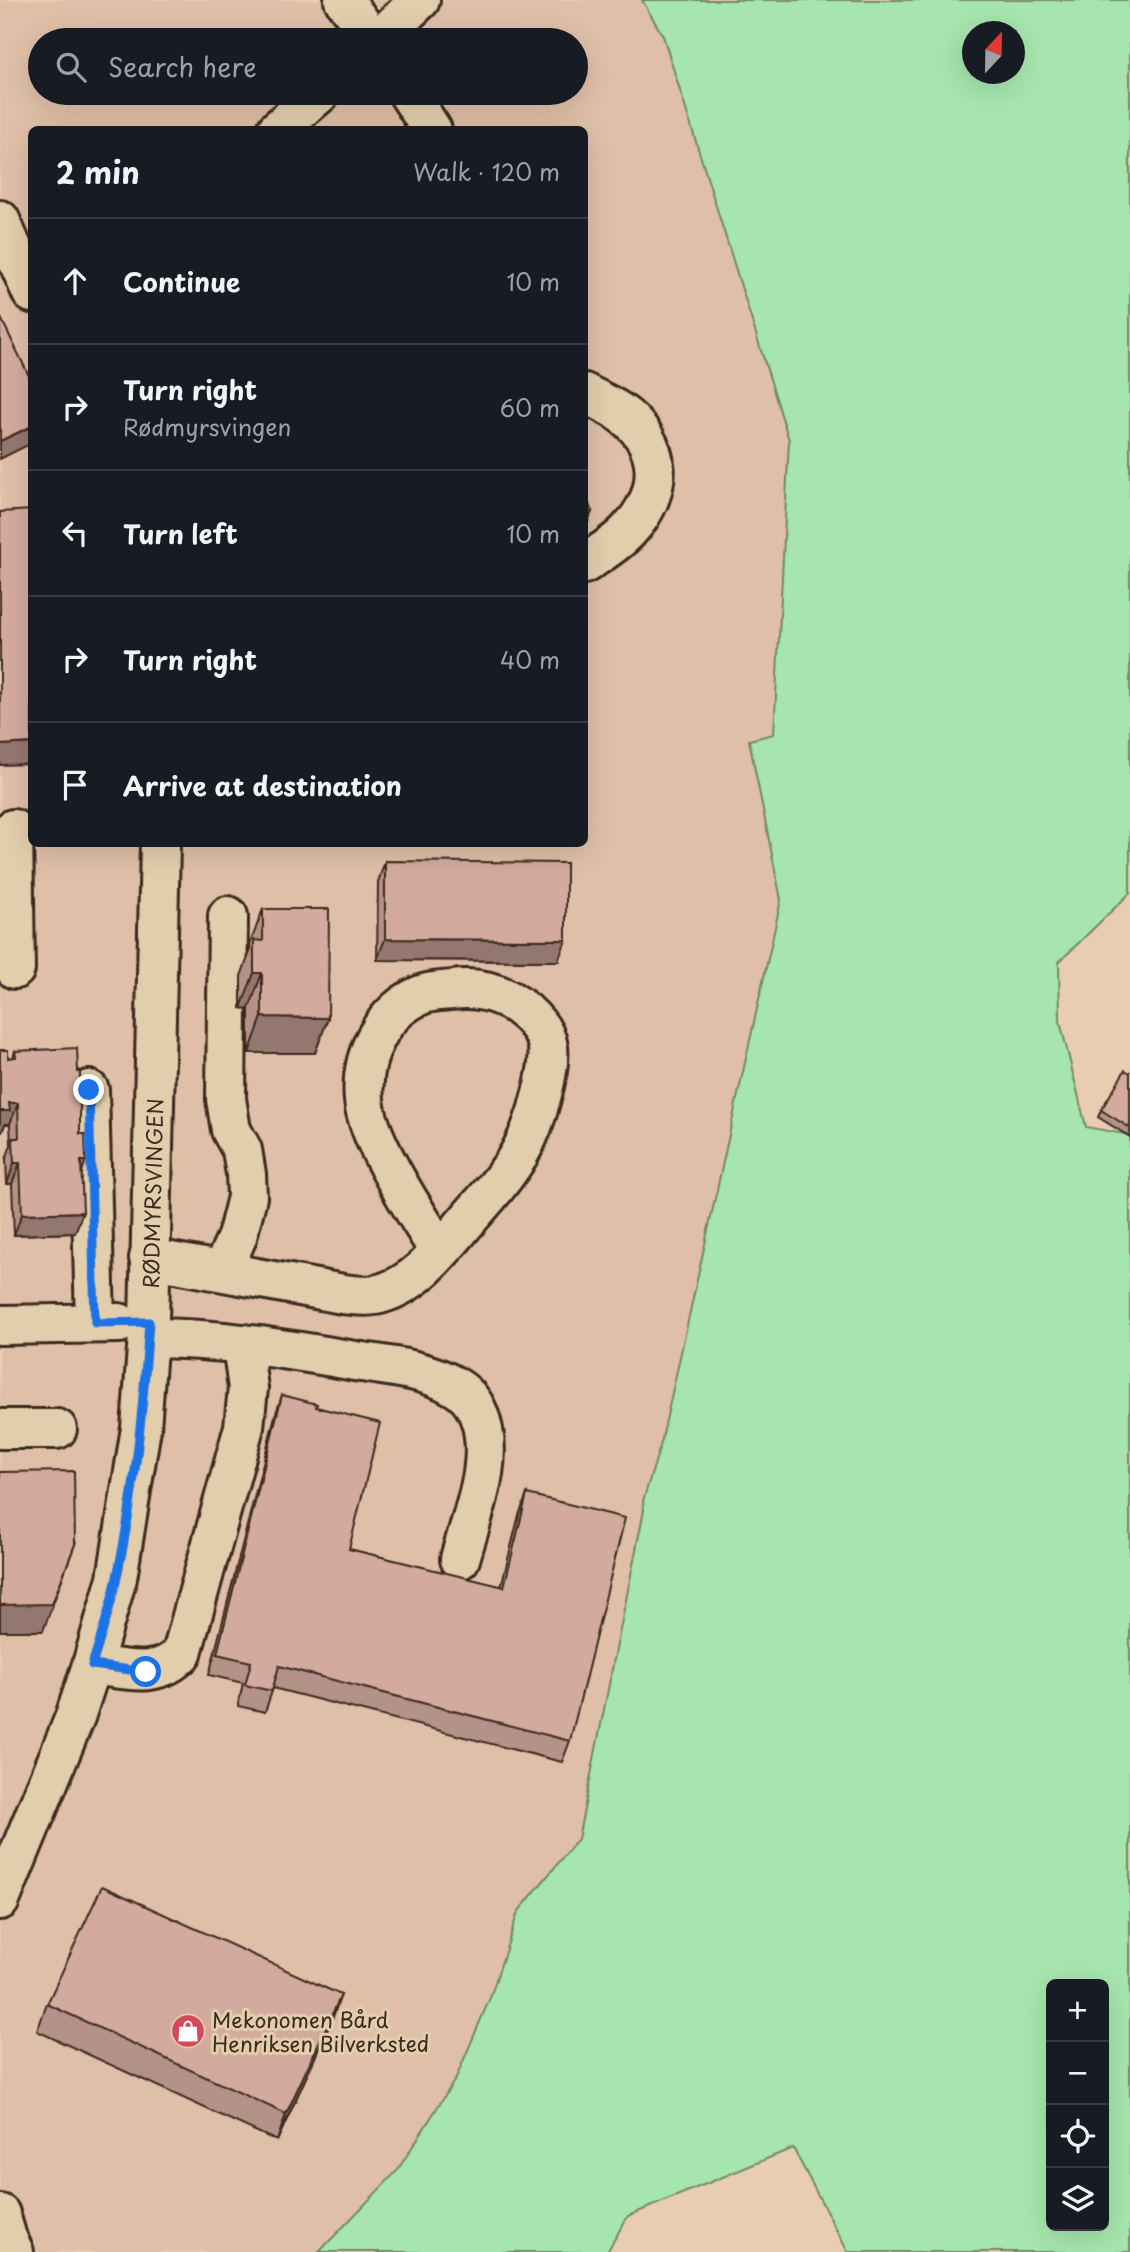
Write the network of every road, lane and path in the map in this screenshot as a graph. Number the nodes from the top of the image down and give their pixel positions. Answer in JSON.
{"nodes":[{"id":1,"x":344,"y":0,"type":"edge"},
{"id":2,"x":420,"y":0,"type":"edge"},
{"id":3,"x":364,"y":28,"type":"edge"},
{"id":4,"x":391,"y":28,"type":"edge"},
{"id":5,"x":306,"y":105,"type":"edge"},
{"id":6,"x":416,"y":105,"type":"edge"},
{"id":7,"x":282,"y":126,"type":"edge"},
{"id":8,"x":429,"y":126,"type":"edge"},
{"id":9,"x":0,"y":220,"type":"edge"},
{"id":10,"x":28,"y":283,"type":"edge"},
{"id":11,"x":588,"y":395,"type":"edge"},
{"id":12,"x":588,"y":561,"type":"edge"},
{"id":13,"x":15,"y":829,"type":"edge"},
{"id":14,"x":160,"y":847,"type":"edge"},
{"id":15,"x":228,"y":916,"type":"dead end"},
{"id":16,"x":15,"y":969,"type":"dead end"},
{"id":17,"x":89,"y":1090,"type":"dead end"},
{"id":18,"x":439,"y":1251,"type":"junction"},
{"id":19,"x":149,"y":1258,"type":"junction"},
{"id":20,"x":222,"y":1271,"type":"junction"},
{"id":21,"x":95,"y":1323,"type":"junction"},
{"id":22,"x":0,"y":1325,"type":"edge"},
{"id":23,"x":149,"y":1330,"type":"junction"},
{"id":24,"x":242,"y":1345,"type":"junction"},
{"id":25,"x":0,"y":1429,"type":"edge"},
{"id":26,"x":57,"y":1429,"type":"dead end"},
{"id":27,"x":460,"y":1559,"type":"dead end"},
{"id":28,"x":92,"y":1665,"type":"junction"},
{"id":29,"x":5,"y":1878,"type":"edge"},
{"id":30,"x":0,"y":2214,"type":"edge"},
{"id":31,"x":14,"y":2252,"type":"edge"}],
"edges":[{"from":1,"to":3,"type":"street"},
{"from":2,"to":4,"type":"street"},
{"from":5,"to":7,"type":"street"},
{"from":6,"to":8,"type":"street"},
{"from":9,"to":10,"type":"street"},
{"from":11,"to":12,"type":"street"},
{"from":13,"to":16,"type":"street"},
{"from":14,"to":19,"type":"street","name":"RØDMYRSVINGEN"},
{"from":15,"to":20,"type":"street"},
{"from":17,"to":21,"type":"street"},
{"from":18,"to":18,"type":"street"},
{"from":18,"to":20,"type":"street"},
{"from":19,"to":20,"type":"street"},
{"from":19,"to":23,"type":"street","name":"RØDMYRSVINGEN"},
{"from":21,"to":22,"type":"street"},
{"from":21,"to":23,"type":"street"},
{"from":23,"to":24,"type":"street"},
{"from":23,"to":28,"type":"street","name":"RØDMYRSVINGEN"},
{"from":24,"to":27,"type":"street"},
{"from":24,"to":28,"type":"street"},
{"from":25,"to":26,"type":"street"},
{"from":28,"to":29,"type":"street","name":"RØDMYRSVINGEN"},
{"from":30,"to":31,"type":"street"}]}
